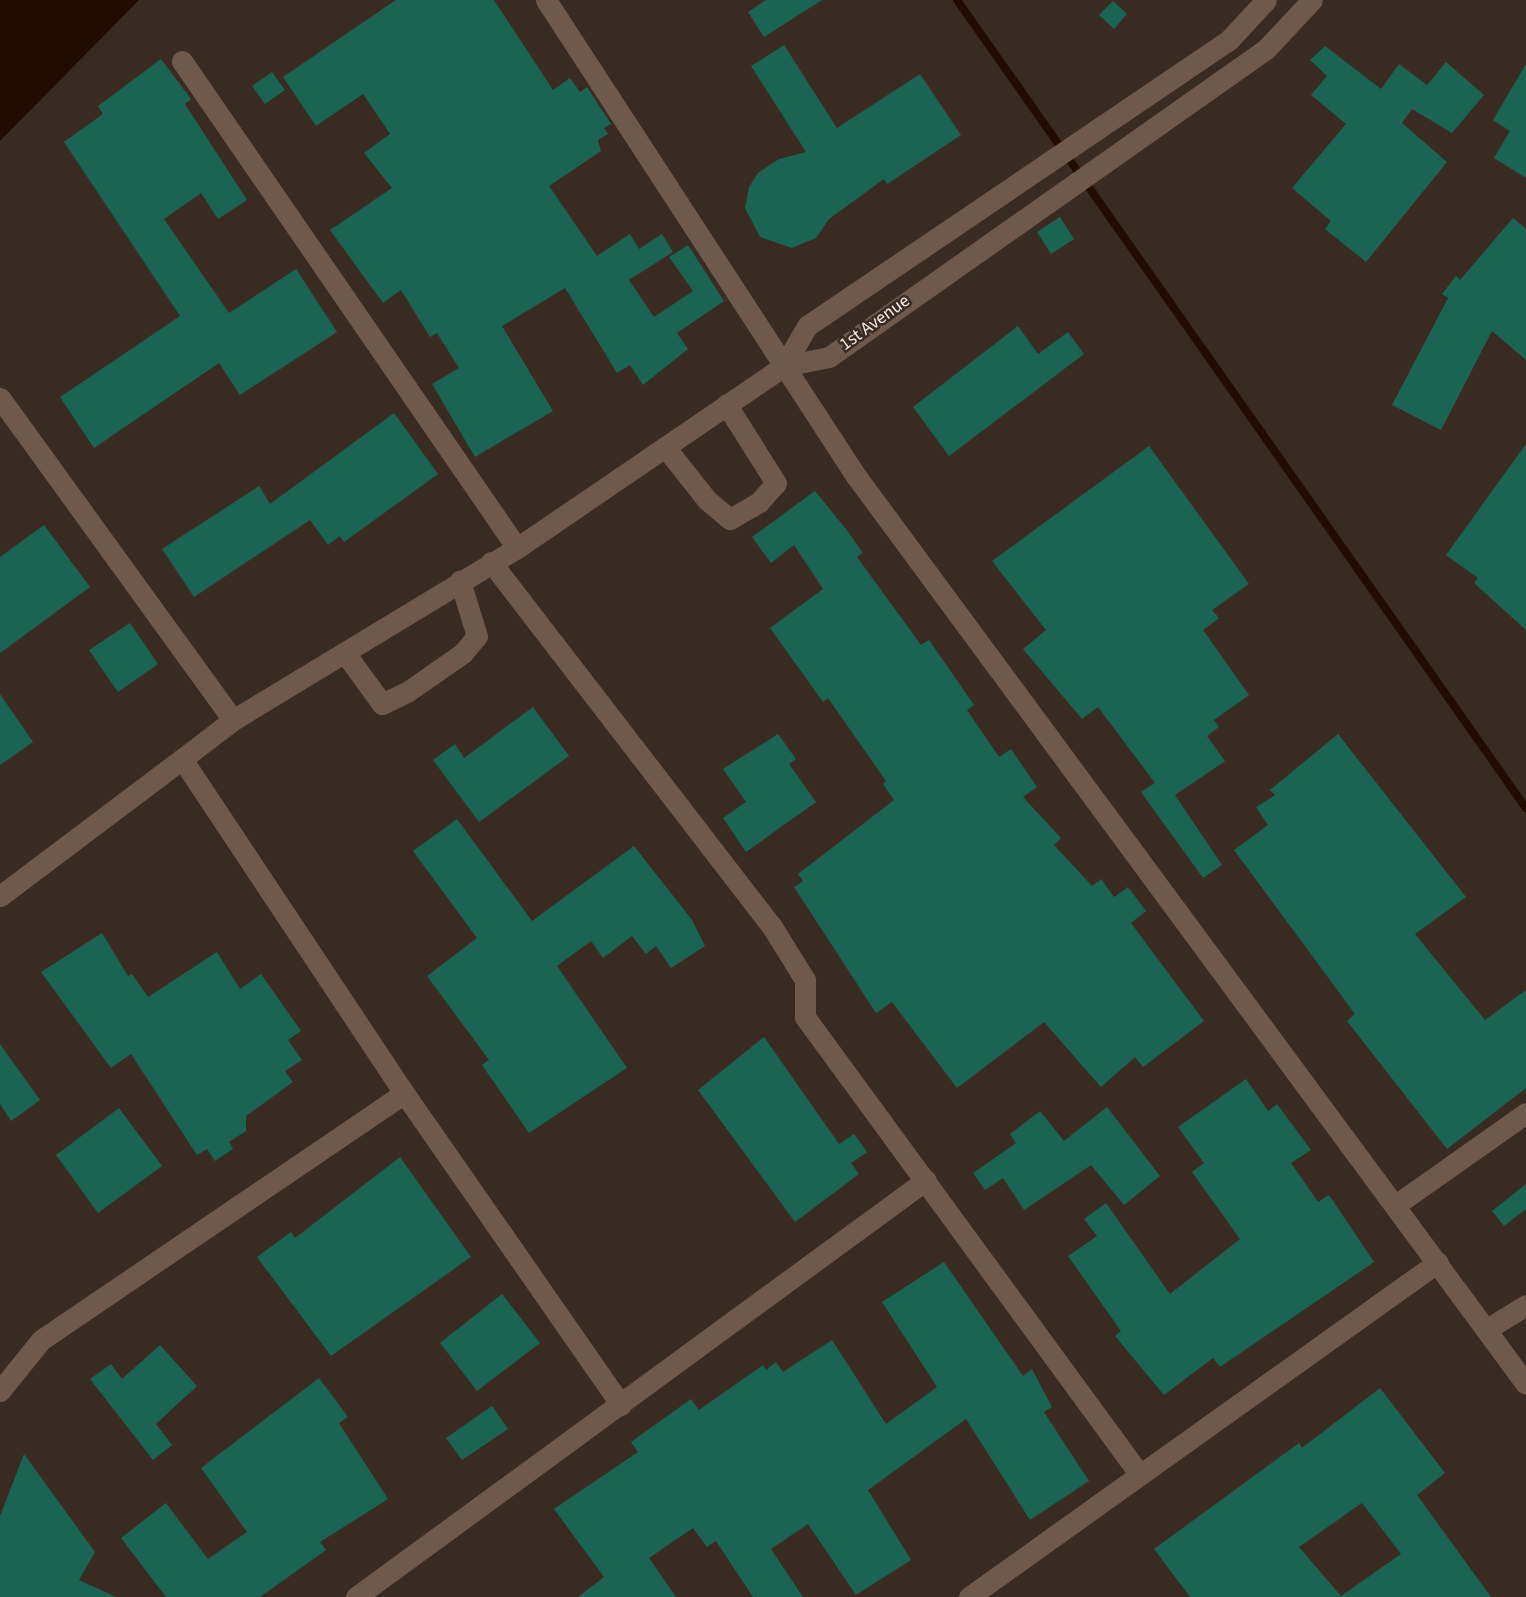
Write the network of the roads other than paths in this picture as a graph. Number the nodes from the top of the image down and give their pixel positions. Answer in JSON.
{"nodes":[{"id":1,"x":546,"y":0,"type":"edge"},
{"id":2,"x":1266,"y":0,"type":"edge"},
{"id":3,"x":1312,"y":0,"type":"edge"},
{"id":4,"x":182,"y":61,"type":"dead end"},
{"id":5,"x":784,"y":366,"type":"junction"},
{"id":6,"x":0,"y":398,"type":"edge"},
{"id":7,"x":726,"y":404,"type":"junction"},
{"id":8,"x":665,"y":447,"type":"junction"},
{"id":9,"x":517,"y":548,"type":"junction"},
{"id":10,"x":491,"y":562,"type":"junction"},
{"id":11,"x":460,"y":581,"type":"junction"},
{"id":12,"x":345,"y":653,"type":"junction"},
{"id":13,"x":233,"y":720,"type":"junction"},
{"id":14,"x":182,"y":759,"type":"junction"},
{"id":15,"x":0,"y":896,"type":"edge"},
{"id":16,"x":404,"y":1093,"type":"junction"},
{"id":17,"x":1526,"y":1113,"type":"edge"},
{"id":18,"x":926,"y":1180,"type":"junction"},
{"id":19,"x":1397,"y":1204,"type":"junction"},
{"id":20,"x":1438,"y":1262,"type":"junction"},
{"id":21,"x":1526,"y":1305,"type":"edge"},
{"id":22,"x":1487,"y":1329,"type":"junction"},
{"id":23,"x":1526,"y":1384,"type":"edge"},
{"id":24,"x":0,"y":1391,"type":"edge"},
{"id":25,"x":621,"y":1405,"type":"junction"},
{"id":26,"x":1140,"y":1475,"type":"junction"},
{"id":27,"x":356,"y":1597,"type":"edge"},
{"id":28,"x":970,"y":1597,"type":"edge"}],
"edges":[{"from":1,"to":5,"type":"street"},
{"from":2,"to":5,"type":"street","name":"1st Avenue"},
{"from":3,"to":5,"type":"street","name":"1st Avenue"},
{"from":4,"to":9,"type":"street"},
{"from":5,"to":7,"type":"street"},
{"from":5,"to":19,"type":"street"},
{"from":6,"to":13,"type":"street"},
{"from":7,"to":8,"type":"street"},
{"from":7,"to":8,"type":"street"},
{"from":8,"to":9,"type":"street"},
{"from":9,"to":10,"type":"street"},
{"from":10,"to":11,"type":"street"},
{"from":10,"to":18,"type":"street"},
{"from":11,"to":12,"type":"street"},
{"from":11,"to":12,"type":"street"},
{"from":12,"to":13,"type":"street"},
{"from":13,"to":14,"type":"street"},
{"from":14,"to":15,"type":"street"},
{"from":14,"to":16,"type":"street"},
{"from":16,"to":24,"type":"street"},
{"from":16,"to":25,"type":"street"},
{"from":17,"to":19,"type":"street"},
{"from":18,"to":25,"type":"street"},
{"from":18,"to":26,"type":"street"},
{"from":19,"to":20,"type":"street"},
{"from":20,"to":22,"type":"street"},
{"from":20,"to":26,"type":"street"},
{"from":21,"to":22,"type":"street"},
{"from":22,"to":23,"type":"street"},
{"from":25,"to":27,"type":"street"},
{"from":26,"to":28,"type":"street"}]}
